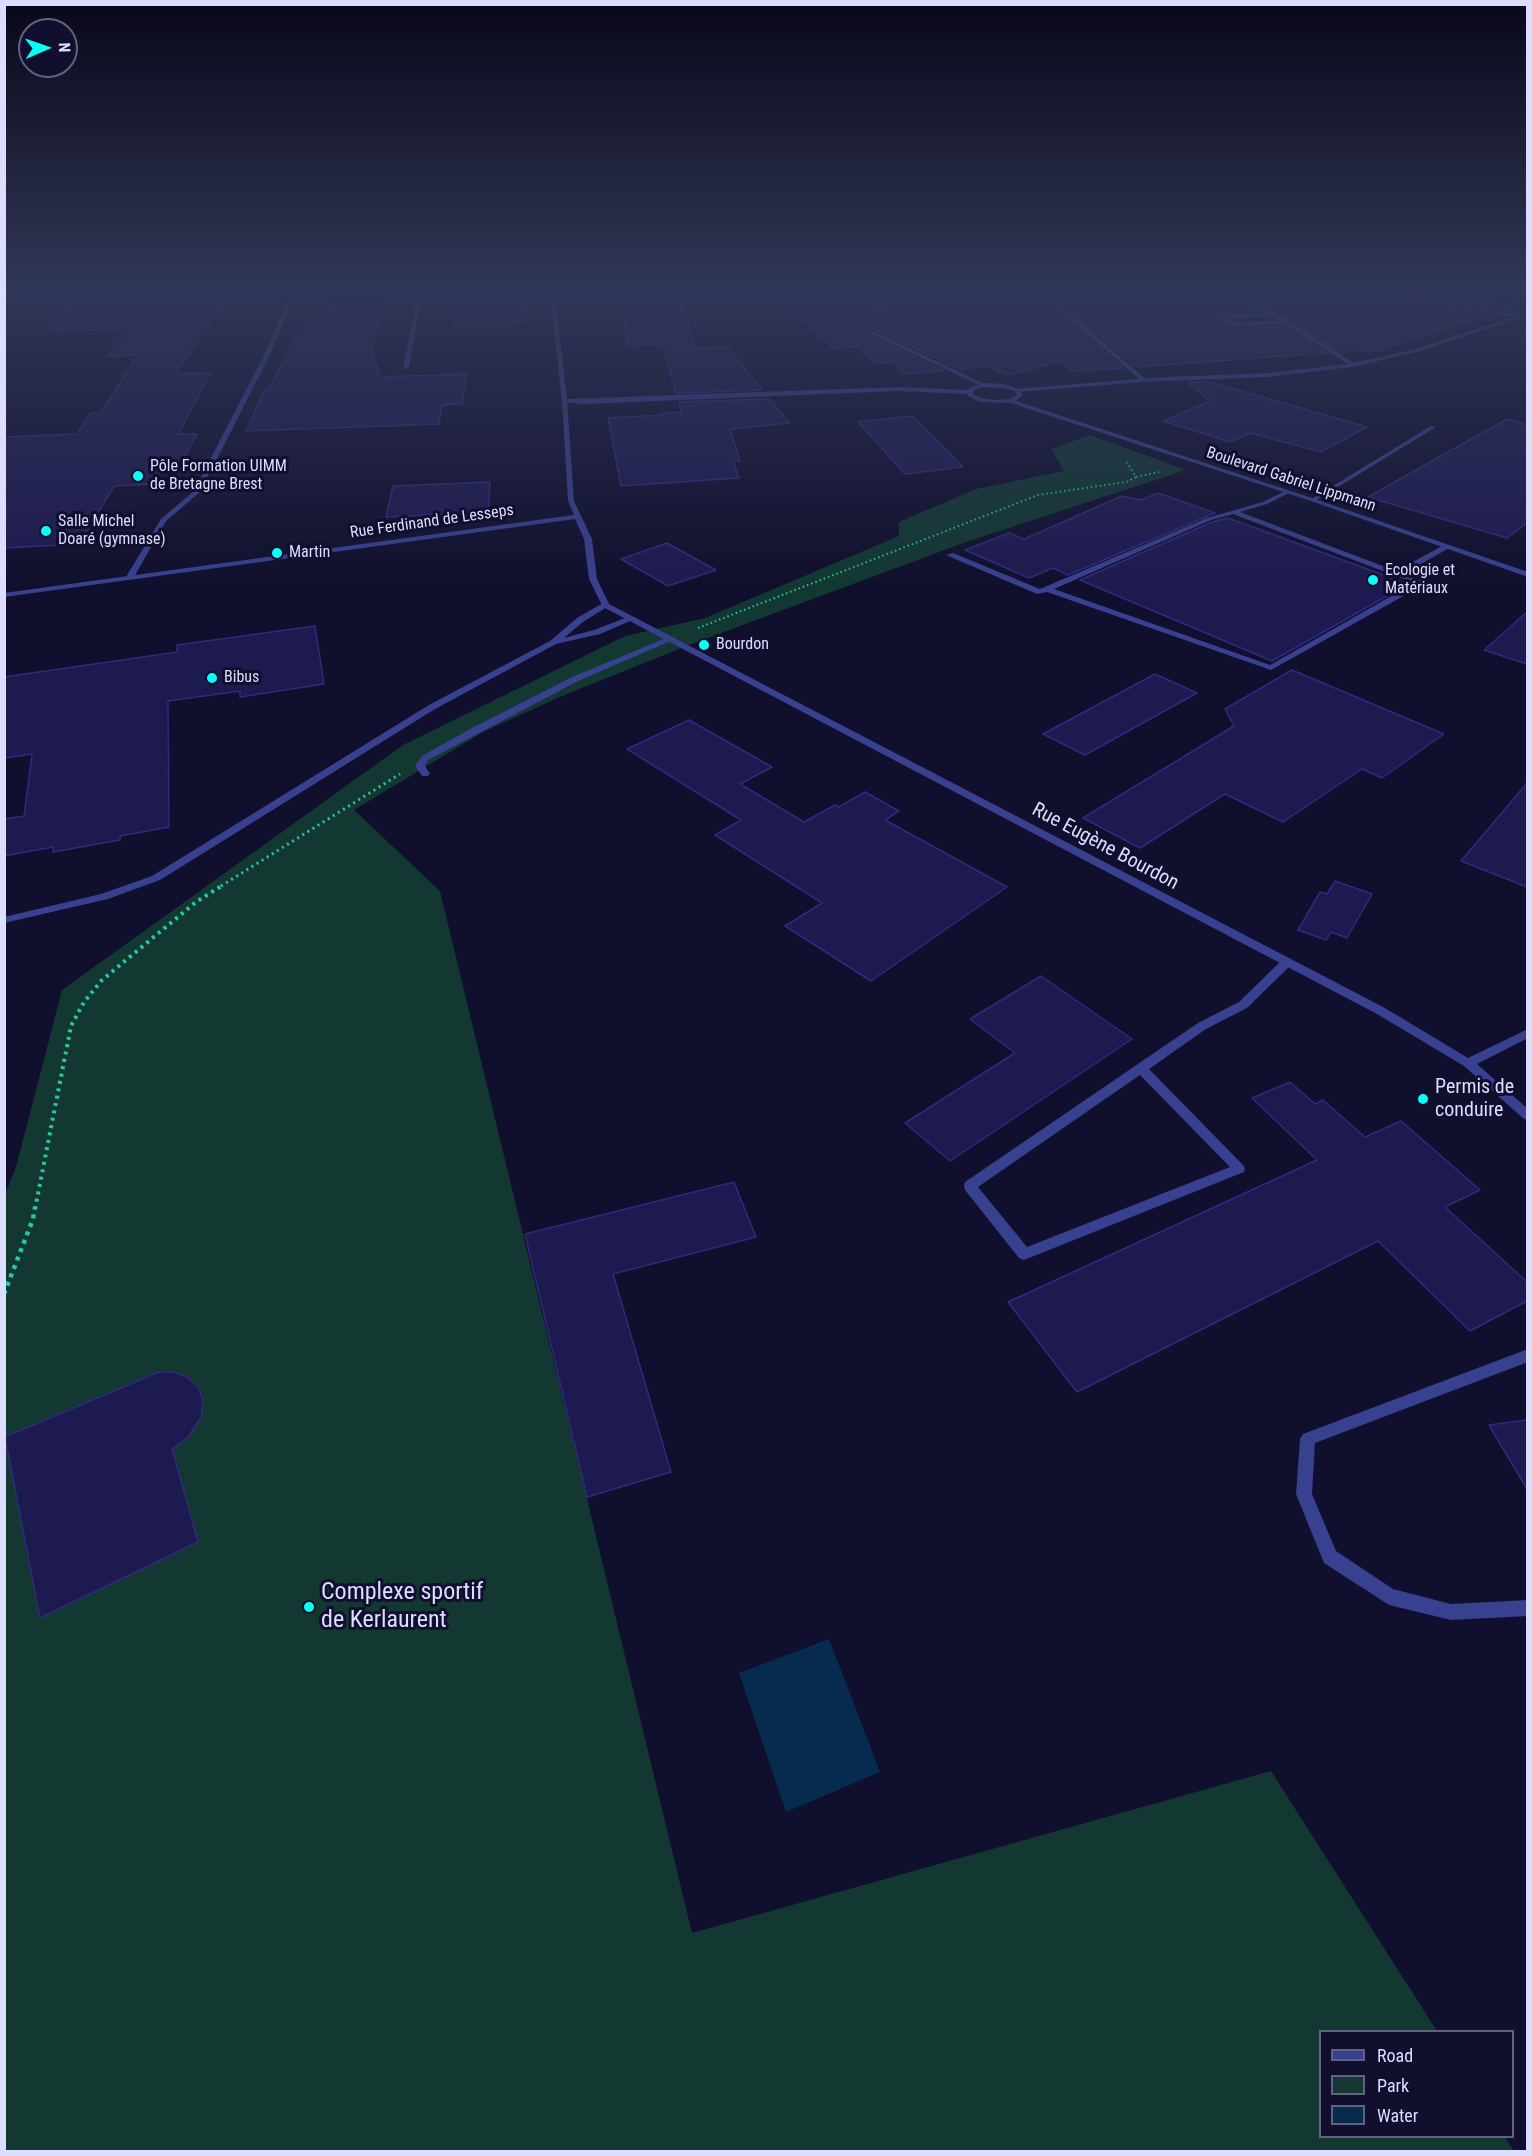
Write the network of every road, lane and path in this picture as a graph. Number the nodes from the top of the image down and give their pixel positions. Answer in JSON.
{"nodes":[{"id":1,"x":249,"y":390,"type":"edge"},
{"id":2,"x":563,"y":390,"type":"edge"},
{"id":3,"x":862,"y":390,"type":"edge"},
{"id":4,"x":927,"y":390,"type":"edge"},
{"id":5,"x":975,"y":390,"type":"edge"},
{"id":6,"x":1016,"y":390,"type":"joint"},
{"id":7,"x":1021,"y":390,"type":"edge"},
{"id":8,"x":969,"y":392,"type":"junction"},
{"id":9,"x":564,"y":401,"type":"junction"},
{"id":10,"x":1011,"y":401,"type":"junction"},
{"id":11,"x":1433,"y":427,"type":"dead end"},
{"id":12,"x":1118,"y":457,"type":"dead end"},
{"id":13,"x":1287,"y":492,"type":"junction"},
{"id":14,"x":1313,"y":500,"type":"junction"},
{"id":15,"x":1233,"y":512,"type":"junction"},
{"id":16,"x":579,"y":516,"type":"junction"},
{"id":17,"x":1447,"y":547,"type":"junction"},
{"id":18,"x":950,"y":555,"type":"dead end"},
{"id":19,"x":1397,"y":574,"type":"junction"},
{"id":20,"x":1527,"y":575,"type":"edge"},
{"id":21,"x":130,"y":577,"type":"junction"},
{"id":22,"x":1047,"y":589,"type":"junction"},
{"id":23,"x":4,"y":595,"type":"edge"},
{"id":24,"x":606,"y":604,"type":"junction"},
{"id":25,"x":633,"y":618,"type":"junction"},
{"id":26,"x":669,"y":640,"type":"junction"},
{"id":27,"x":553,"y":643,"type":"junction"},
{"id":28,"x":425,"y":758,"type":"junction"},
{"id":29,"x":425,"y":774,"type":"dead end"},
{"id":30,"x":4,"y":920,"type":"edge"},
{"id":31,"x":1287,"y":962,"type":"junction"},
{"id":32,"x":1527,"y":1033,"type":"edge"},
{"id":33,"x":1468,"y":1063,"type":"junction"},
{"id":34,"x":1141,"y":1068,"type":"junction"},
{"id":35,"x":1527,"y":1116,"type":"edge"},
{"id":36,"x":4,"y":1294,"type":"edge"},
{"id":37,"x":1527,"y":1354,"type":"edge"},
{"id":38,"x":1527,"y":1608,"type":"edge"}],
"edges":[{"from":1,"to":21,"type":"street"},
{"from":2,"to":9,"type":"street"},
{"from":3,"to":9,"type":"street"},
{"from":4,"to":8,"type":"street"},
{"from":5,"to":8,"type":"street"},
{"from":6,"to":7,"type":"street"},
{"from":6,"to":10,"type":"street"},
{"from":8,"to":10,"type":"street","name":"Boulevard Gabriel Lippmann"},
{"from":9,"to":16,"type":"street"},
{"from":10,"to":13,"type":"street","name":"Boulevard Gabriel Lippmann"},
{"from":11,"to":14,"type":"street"},
{"from":12,"to":26,"type":"path"},
{"from":13,"to":14,"type":"street","name":"Boulevard Gabriel Lippmann"},
{"from":13,"to":15,"type":"street"},
{"from":14,"to":17,"type":"street","name":"Boulevard Gabriel Lippmann"},
{"from":15,"to":19,"type":"street"},
{"from":15,"to":22,"type":"street"},
{"from":16,"to":21,"type":"street","name":"Rue Ferdinand de Lesseps"},
{"from":16,"to":24,"type":"street"},
{"from":17,"to":19,"type":"street"},
{"from":17,"to":20,"type":"street","name":"Boulevard Gabriel Lippmann"},
{"from":18,"to":22,"type":"street"},
{"from":19,"to":22,"type":"street"},
{"from":21,"to":23,"type":"street","name":"Rue Ferdinand de Lesseps"},
{"from":24,"to":25,"type":"street","name":"Rue Eugène Bourdon"},
{"from":24,"to":27,"type":"street"},
{"from":25,"to":26,"type":"street","name":"Rue Eugène Bourdon"},
{"from":25,"to":27,"type":"street"},
{"from":26,"to":28,"type":"street"},
{"from":26,"to":31,"type":"street","name":"Rue Eugène Bourdon"},
{"from":27,"to":30,"type":"street"},
{"from":28,"to":29,"type":"street"},
{"from":28,"to":36,"type":"path"},
{"from":31,"to":33,"type":"street","name":"Rue Eugène Bourdon"},
{"from":31,"to":34,"type":"street"},
{"from":32,"to":33,"type":"street"},
{"from":33,"to":35,"type":"street","name":"Rue Eugène Bourdon"},
{"from":34,"to":34,"type":"street"},
{"from":37,"to":38,"type":"street"}]}
